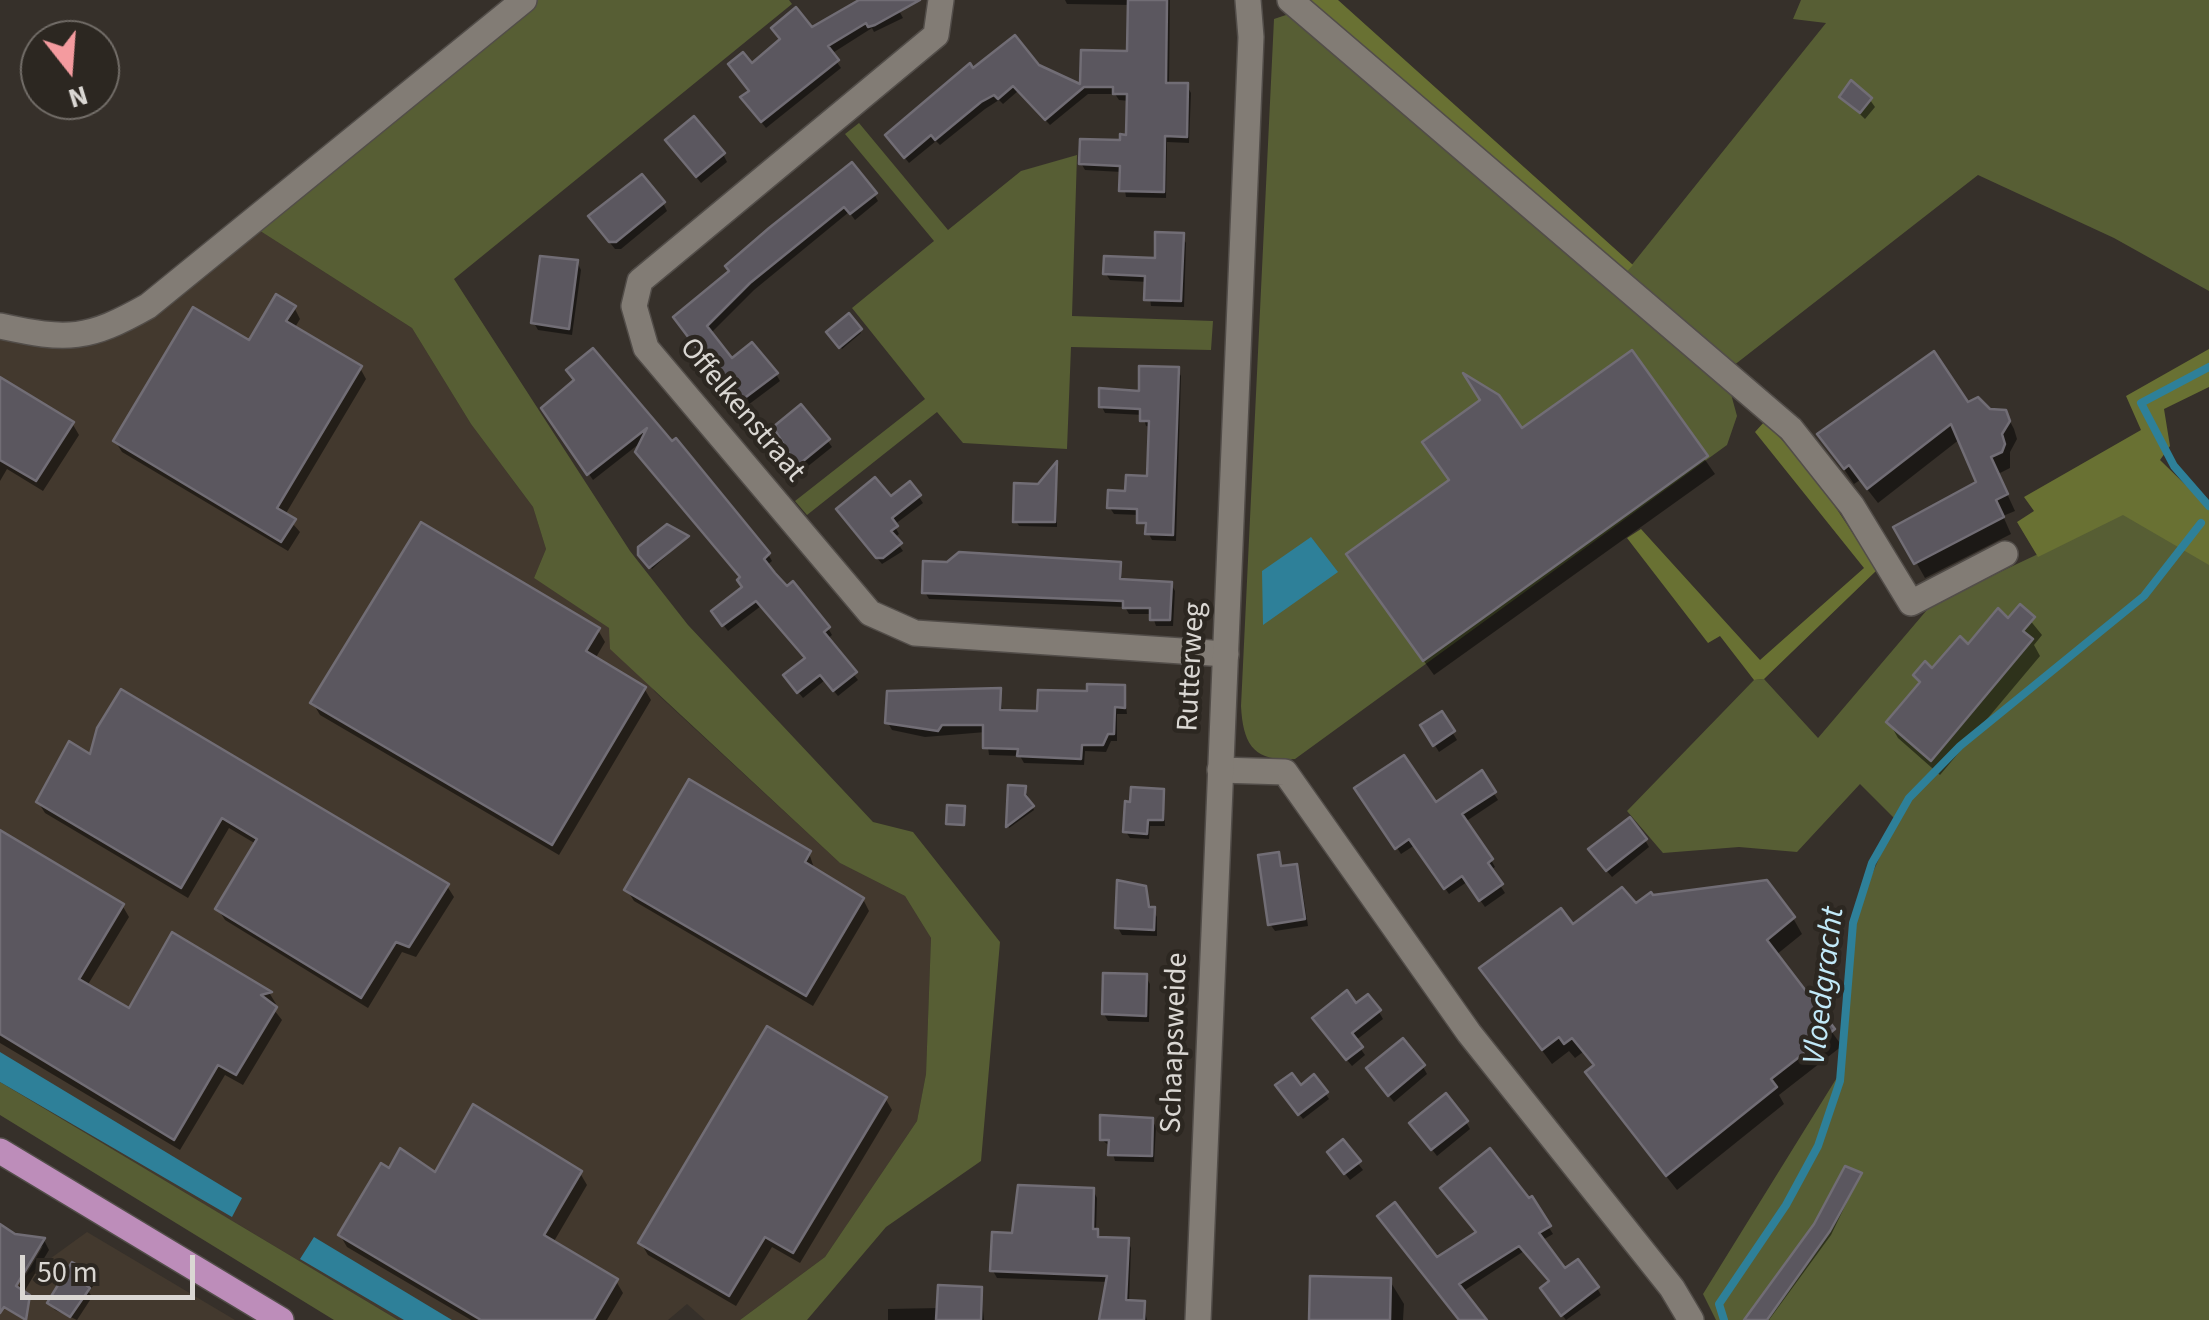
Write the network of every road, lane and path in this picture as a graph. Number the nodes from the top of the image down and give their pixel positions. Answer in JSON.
{"nodes":[{"id":1,"x":524,"y":0,"type":"edge"},
{"id":2,"x":941,"y":0,"type":"edge"},
{"id":3,"x":1248,"y":0,"type":"edge"},
{"id":4,"x":1290,"y":0,"type":"edge"},
{"id":5,"x":0,"y":326,"type":"edge"},
{"id":6,"x":2005,"y":554,"type":"dead end"},
{"id":7,"x":1226,"y":654,"type":"junction"},
{"id":8,"x":1220,"y":770,"type":"junction"},
{"id":9,"x":0,"y":1151,"type":"edge"},
{"id":10,"x":282,"y":1320,"type":"edge"},
{"id":11,"x":1198,"y":1320,"type":"edge"},
{"id":12,"x":1691,"y":1320,"type":"edge"}],
"edges":[{"from":1,"to":5,"type":"street"},
{"from":2,"to":7,"type":"street","name":"Offelkenstraat"},
{"from":3,"to":7,"type":"street","name":"Rutterweg"},
{"from":4,"to":6,"type":"street"},
{"from":7,"to":8,"type":"street","name":"Rutterweg"},
{"from":8,"to":11,"type":"street","name":"Schaapsweide"},
{"from":8,"to":12,"type":"street","name":"Rutterweg"},
{"from":9,"to":10,"type":"main road"}]}
